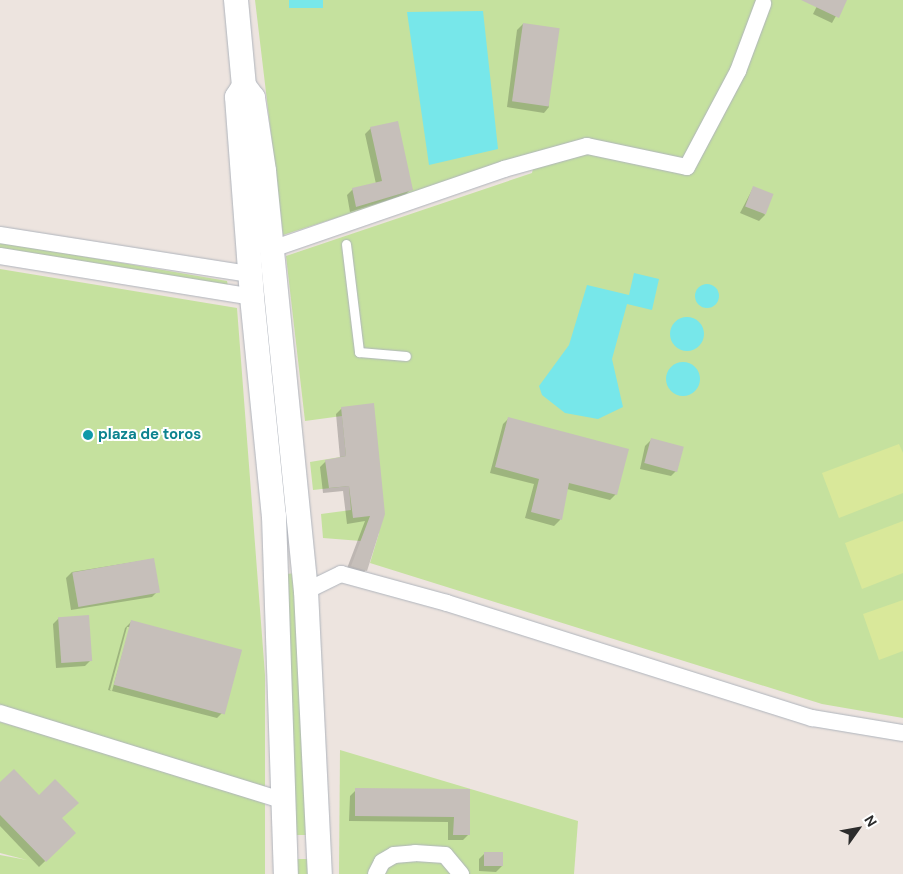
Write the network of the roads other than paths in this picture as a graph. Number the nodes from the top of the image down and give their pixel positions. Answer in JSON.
{"nodes":[{"id":1,"x":236,"y":0,"type":"edge"},
{"id":2,"x":764,"y":4,"type":"dead end"},
{"id":3,"x":244,"y":86,"type":"junction"},
{"id":4,"x":0,"y":235,"type":"edge"},
{"id":5,"x":346,"y":244,"type":"dead end"},
{"id":6,"x":272,"y":249,"type":"junction"},
{"id":7,"x":0,"y":256,"type":"edge"},
{"id":8,"x":251,"y":286,"type":"junction"},
{"id":9,"x":406,"y":356,"type":"dead end"},
{"id":10,"x":306,"y":591,"type":"junction"},
{"id":11,"x":0,"y":713,"type":"edge"},
{"id":12,"x":903,"y":733,"type":"edge"},
{"id":13,"x":284,"y":801,"type":"junction"},
{"id":14,"x":286,"y":874,"type":"edge"},
{"id":15,"x":320,"y":874,"type":"edge"},
{"id":16,"x":376,"y":874,"type":"edge"},
{"id":17,"x":461,"y":874,"type":"edge"}],
"edges":[{"from":1,"to":3,"type":"main road"},
{"from":2,"to":6,"type":"street"},
{"from":3,"to":6,"type":"main road"},
{"from":3,"to":8,"type":"main road"},
{"from":4,"to":8,"type":"street"},
{"from":5,"to":9,"type":"lane"},
{"from":6,"to":10,"type":"main road"},
{"from":7,"to":8,"type":"street"},
{"from":8,"to":13,"type":"main road"},
{"from":10,"to":12,"type":"street"},
{"from":10,"to":15,"type":"main road"},
{"from":11,"to":13,"type":"street"},
{"from":13,"to":14,"type":"main road"},
{"from":16,"to":17,"type":"street"}]}
